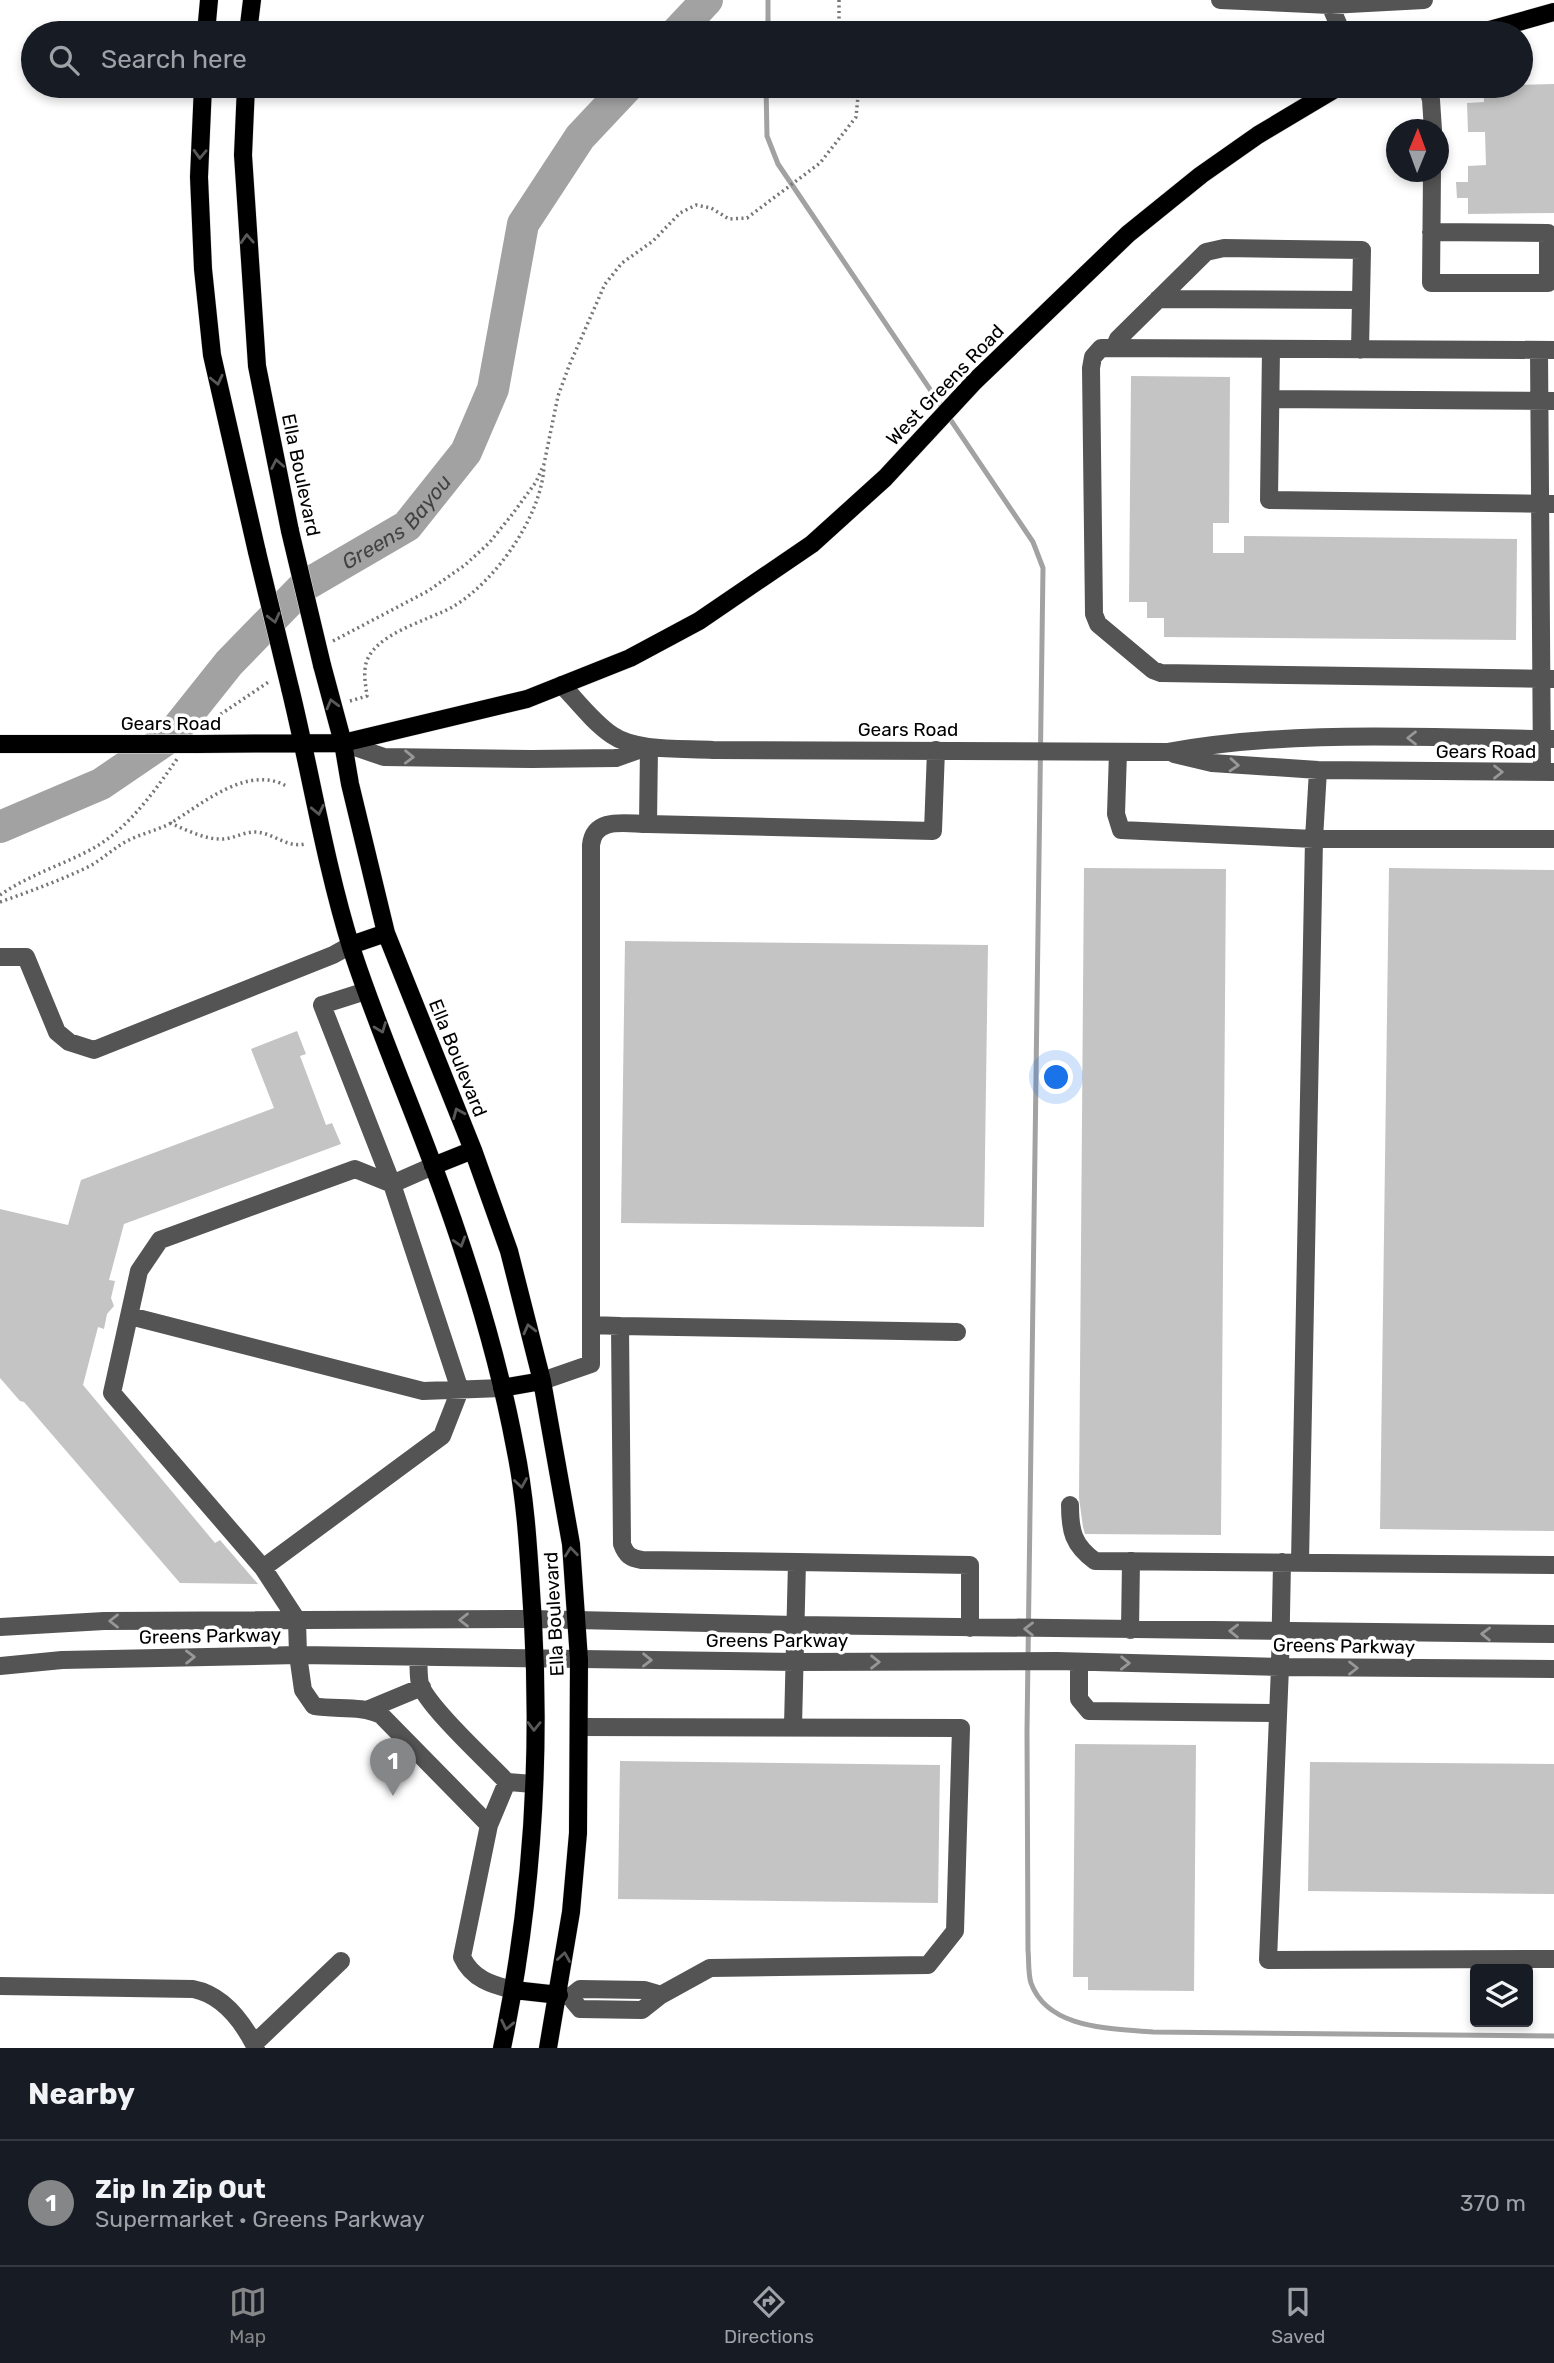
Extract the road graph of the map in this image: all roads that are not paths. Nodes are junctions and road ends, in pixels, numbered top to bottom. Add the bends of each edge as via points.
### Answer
1 (209, 0) edge
2 (252, 0) edge
3 (1220, 0) edge
4 (1424, 0) edge
5 (1330, 5) junction
6 (1554, 12) edge
7 (207, 21) edge
8 (249, 21) edge
9 (1337, 21) edge
10 (1522, 21) edge
11 (202, 98) edge
12 (245, 98) edge
13 (1320, 98) edge
14 (1430, 98) edge
15 (1432, 119) edge
16 (1432, 182) edge
17 (1432, 232) junction
18 (1158, 299) junction
19 (1361, 300) junction
20 (1114, 348) junction
21 (1271, 349) junction
22 (1360, 349) junction
23 (1547, 350) edge
24 (1270, 399) junction
25 (1547, 401) edge
26 (1547, 503) edge
27 (1547, 679) edge
28 (562, 685) junction
29 (1547, 739) edge
30 (343, 743) junction
31 (0, 744) edge
32 (303, 744) junction
33 (649, 747) junction
34 (936, 750) junction
35 (1118, 752) junction
36 (1167, 752) junction
37 (1318, 770) junction
38 (1548, 772) edge
39 (648, 824) junction
40 (1314, 839) junction
41 (1554, 839) edge
42 (386, 933) junction
43 (351, 945) junction
44 (0, 957) edge
45 (366, 991) junction
46 (473, 1150) junction
47 (433, 1166) junction
48 (392, 1184) junction
49 (130, 1316) junction
50 (591, 1325) junction
51 (620, 1326) junction
52 (957, 1332) dead end
53 (542, 1381) junction
54 (502, 1388) junction
55 (460, 1390) junction
56 (1070, 1505) dead end
57 (1131, 1561) junction
58 (797, 1562) junction
59 (1291, 1562) junction
60 (1554, 1565) edge
61 (263, 1568) junction
62 (532, 1619) junction
63 (297, 1620) junction
64 (578, 1620) junction
65 (795, 1625) junction
66 (0, 1627) edge
67 (970, 1628) junction
68 (1130, 1630) junction
69 (1280, 1632) junction
70 (1554, 1634) edge
71 (298, 1655) junction
72 (418, 1657) junction
73 (535, 1658) junction
74 (579, 1660) junction
75 (795, 1662) junction
76 (1079, 1662) junction
77 (0, 1666) edge
78 (1280, 1667) junction
79 (1554, 1669) edge
80 (422, 1687) junction
81 (369, 1709) junction
82 (1279, 1713) junction
83 (793, 1726) junction
84 (579, 1727) junction
85 (507, 1782) junction
86 (533, 1783) junction
87 (489, 1825) junction
88 (1554, 1959) edge
89 (341, 1961) dead end
90 (0, 1986) edge
91 (514, 1990) junction
92 (564, 1996) junction
93 (255, 2046) edge
94 (502, 2048) edge
95 (548, 2048) edge

1 - 7 main road
2 - 8 main road
3 - 5 street
4 - 5 street
5 - 9 street
6 - 10 main road
11 -> 32 main road, Ella Boulevard, bridge via 203,269 212,355 282,683
30 -> 12 main road, Ella Boulevard, bridge via 290,531 257,366 243,155
13 - 28 main road, West Greens Road via 1201,175 1128,233 975,381 885,478 812,544 699,621 630,658
14 - 15 street
16 - 17 street
17 - 17 street via 1431,283 1548,283 1548,233
18 - 19 street
18 - 19 street via 1206,252 1224,248 1362,250
18 - 20 street
19 - 22 street
20 - 21 street
20 - 27 street via 1101,348 1091,368 1094,614 1098,624 1153,670
21 - 22 street
21 - 24 street
22 - 23 street
23 - 25 street
24 - 25 street
24 - 26 street via 1269,500
25 - 26 street
26 - 27 street
27 - 29 street
28 - 30 main road, Gears Road via 527,699
28 - 33 street, Gears Road via 613,736
29 -> 36 street, Gears Road via 1281,739
29 - 38 street
30 - 32 main road, Gears Road
30 -> 33 street, Gears Road via 384,757 533,760 616,758
30 - 42 main road, Ella Boulevard
31 - 32 main road, Gears Road, bridge
32 -> 43 main road, Ella Boulevard
33 - 34 street, Gears Road
33 - 39 street
34 - 35 street, Gears Road
34 - 39 street via 933,831
35 - 36 street, Gears Road
35 - 40 street via 1116,814 1121,830
36 -> 37 street, Gears Road via 1212,763
37 -> 38 street, Gears Road
37 - 40 street
39 - 50 street via 607,824 592,835
40 - 41 street
40 - 59 street
42 - 43 main road
46 -> 42 main road, Ella Boulevard
43 - 44 street via 94,1050 69,1042 57,1031 26,957
43 - 45 main road, Ella Boulevard
45 -> 47 main road, Ella Boulevard
45 - 48 street via 322,1005
46 - 47 main road
53 -> 46 main road, Ella Boulevard via 509,1251
47 - 48 street
47 -> 54 main road, Ella Boulevard
48 - 49 street via 355,1169 160,1240 139,1271
48 - 55 street
49 - 55 street via 424,1391
49 - 61 street via 112,1392
50 - 51 street
50 - 53 street via 591,1364
51 - 52 street
51 - 58 street via 625,1553 642,1560
53 - 54 main road
64 -> 53 main road, Ella Boulevard via 571,1544
54 - 55 street
54 -> 62 main road, Ella Boulevard via 526,1517
55 - 61 street via 442,1436
56 - 57 street via 1070,1525 1081,1550 1095,1561
57 - 59 street
57 - 68 street
58 - 65 street
58 - 67 street via 970,1565
59 - 60 street
59 - 69 street
61 - 63 street
62 -> 63 street, Greens Parkway
62 - 64 street, Greens Parkway
62 - 73 main road, Ella Boulevard
63 -> 66 street, Greens Parkway via 104,1621
63 - 71 street
64 - 65 street, Greens Parkway
64 - 74 main road, Ella Boulevard
65 - 67 street, Greens Parkway
65 - 75 street
68 -> 67 street, Greens Parkway
69 -> 68 street, Greens Parkway
70 -> 69 street, Greens Parkway
69 - 78 street
71 - 72 street, Greens Parkway
77 -> 71 street, Greens Parkway via 62,1660
71 - 81 street via 303,1690 314,1706
72 - 73 street, Greens Parkway
72 - 80 street
73 - 74 street, Greens Parkway
73 -> 86 main road, Ella Boulevard
74 -> 75 street, Greens Parkway
74 - 84 main road, Ella Boulevard
75 -> 76 street, Greens Parkway
75 - 83 street
76 -> 78 street, Greens Parkway
76 - 82 street via 1079,1699 1088,1712
78 -> 79 street, Greens Parkway
78 - 82 street
80 - 81 street
80 - 85 street
81 - 87 street via 381,1715
82 - 88 street via 1268,1960
83 - 84 street
83 - 92 street via 961,1728 955,1931 928,1965 710,1968 642,2010 580,2008
92 -> 84 main road, Ella Boulevard via 578,1833
85 - 86 street
85 - 87 street
86 - 91 main road, Ella Boulevard via 527,1899
87 - 91 street via 462,1957 478,1978
89 - 93 street
90 - 93 street via 208,1992 243,2023
91 - 92 main road
91 -> 94 main road, Ella Boulevard
92 - 95 main road, Ella Boulevard

